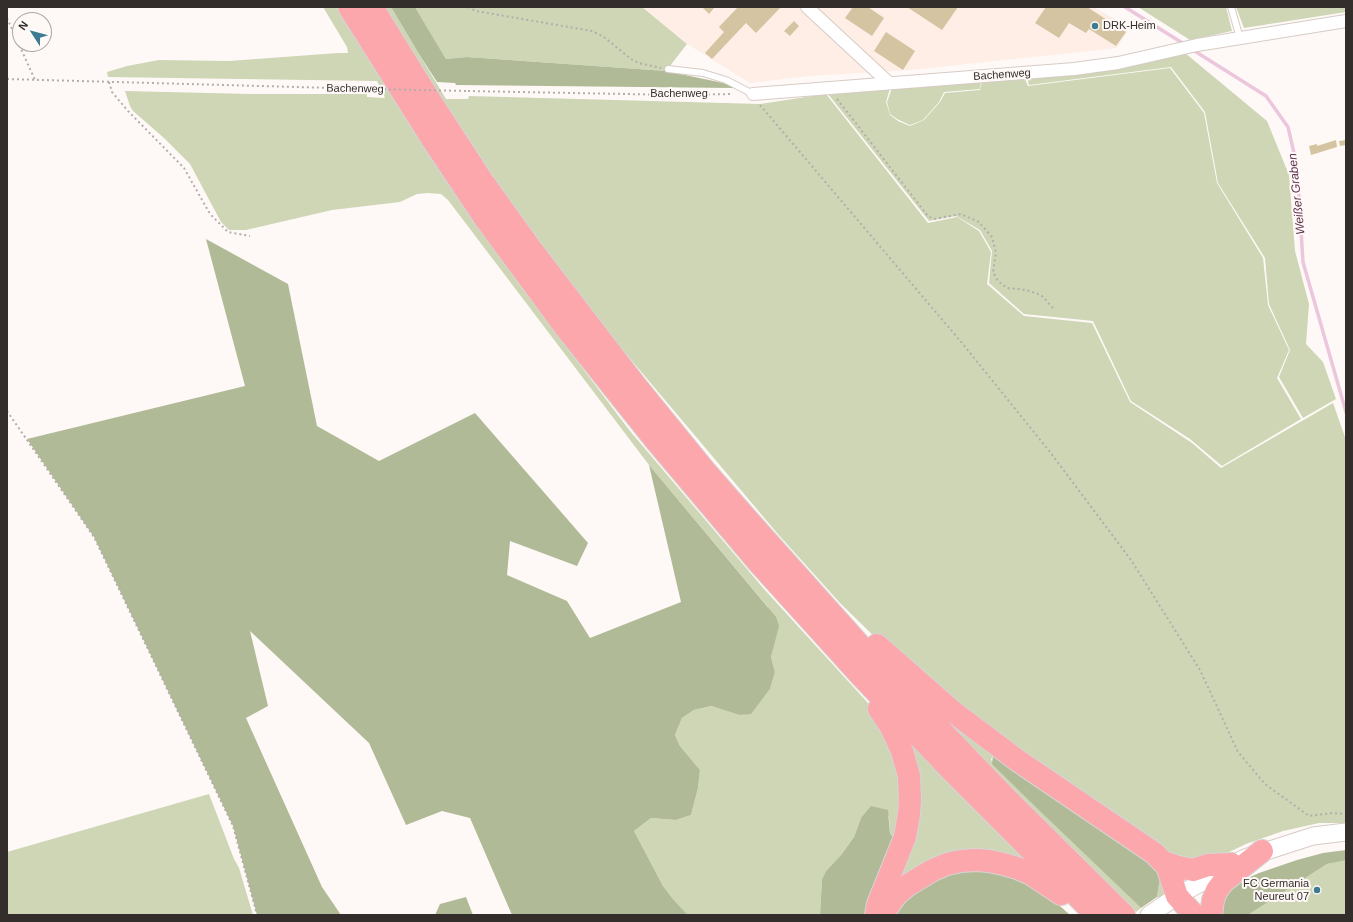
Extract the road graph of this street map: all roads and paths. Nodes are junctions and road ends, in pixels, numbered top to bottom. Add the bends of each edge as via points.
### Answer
1 (349, 7) edge
2 (372, 7) edge
3 (468, 7) edge
4 (808, 7) edge
5 (1231, 7) edge
6 (7, 18) edge
7 (1346, 21) edge
8 (1240, 38) junction
9 (668, 69) joint
10 (7, 79) edge
11 (35, 80) junction
12 (109, 82) junction
13 (889, 83) junction
14 (830, 88) junction
15 (753, 94) junction
16 (250, 236) dead end
17 (1054, 309) dead end
18 (7, 411) edge
19 (820, 602) junction
20 (863, 678) junction
21 (1346, 814) edge
22 (1346, 832) edge
23 (1262, 851) junction
24 (1164, 862) junction
25 (1232, 864) junction
26 (1162, 906) edge
27 (257, 915) edge
28 (876, 915) edge
29 (882, 915) edge
30 (1096, 915) edge
31 (1124, 915) edge
32 (1194, 915) edge
33 (1211, 915) edge

1 - 20 highway via 458,178 565,326 702,497
2 - 19 highway via 483,182 550,274 666,423
3 - 9 path via 476,11 592,31 604,37 631,59
4 - 13 street
5 - 8 lane
6 - 11 path
7 - 8 street, Bachenweg
8 - 13 street, Bachenweg via 1074,69
9 - 15 lane via 703,73 726,80
10 - 11 path, Bachenweg
11 - 12 path, Bachenweg
12 - 15 path, Bachenweg, bridge via 677,95
12 - 16 path via 112,92 128,111 184,168 210,214 228,232
13 - 14 street, Bachenweg
14 - 15 street, Bachenweg
14 - 17 path via 928,216 934,219 961,214 979,222 992,237 996,253 993,272 998,282 1007,288 1041,295
15 - 21 path via 962,343 1050,452 1126,554 1200,670 1238,752 1265,784 1309,816
18 - 27 path via 94,537 233,826
19 - 24 highway via 860,628 895,662 952,710 1011,755
19 - 31 highway via 945,736
20 - 28 highway via 891,727 902,751 909,776 910,799 905,837
20 - 30 highway
22 - 23 main road via 1313,836
23 - 25 main road
23 - 33 highway via 1223,882 1213,900
24 - 25 highway via 1178,868 1193,870 1208,865
24 - 26 highway via 1167,866
25 - 26 main road
26 - 32 highway
29 - 30 highway via 896,895 921,876 947,864 976,860 1004,864 1024,871 1056,890 1074,906

